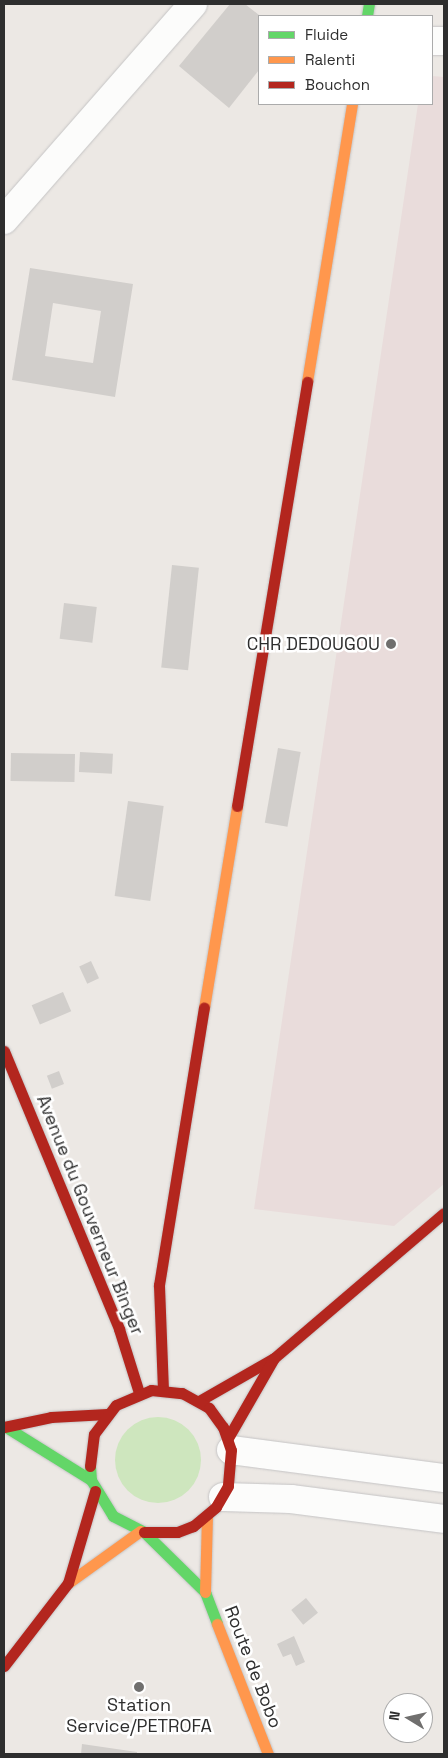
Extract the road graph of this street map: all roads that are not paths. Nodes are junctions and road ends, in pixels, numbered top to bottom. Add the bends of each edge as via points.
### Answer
1 (193, 4) edge
2 (352, 105) edge
3 (4, 220) edge
4 (4, 1051) edge
5 (444, 1213) edge
6 (274, 1358) junction
7 (163, 1390) junction
8 (139, 1393) junction
9 (199, 1401) junction
10 (107, 1414) junction
11 (5, 1427) edge
12 (230, 1444) junction
13 (356, 1465) junction
14 (444, 1478) edge
15 (93, 1486) junction
16 (350, 1505) junction
17 (215, 1507) junction
18 (444, 1519) edge
19 (142, 1531) junction
20 (68, 1583) junction
21 (205, 1592) junction
22 (4, 1666) edge
23 (268, 1754) edge

1 - 3 street
2 - 7 main road via 161,1276 157,1319
4 - 8 main road, Avenue du Gouverneur Binger via 119,1329
5 - 6 main road
6 - 9 main road
6 - 12 main road
7 - 8 main road
7 - 9 main road
8 - 10 main road
9 - 12 main road via 216,1417
10 - 11 main road via 51,1417
10 - 15 main road via 94,1434 89,1457
11 - 15 main road
12 - 13 street
12 - 17 main road via 231,1474
13 - 14 street
13 - 16 street
15 - 19 main road via 113,1516
15 - 20 main road
16 - 17 street
16 - 18 street
17 - 19 main road via 177,1532
17 - 21 main road
19 - 20 main road
19 - 21 main road
20 - 22 main road
21 - 23 main road, Route de Bobo

